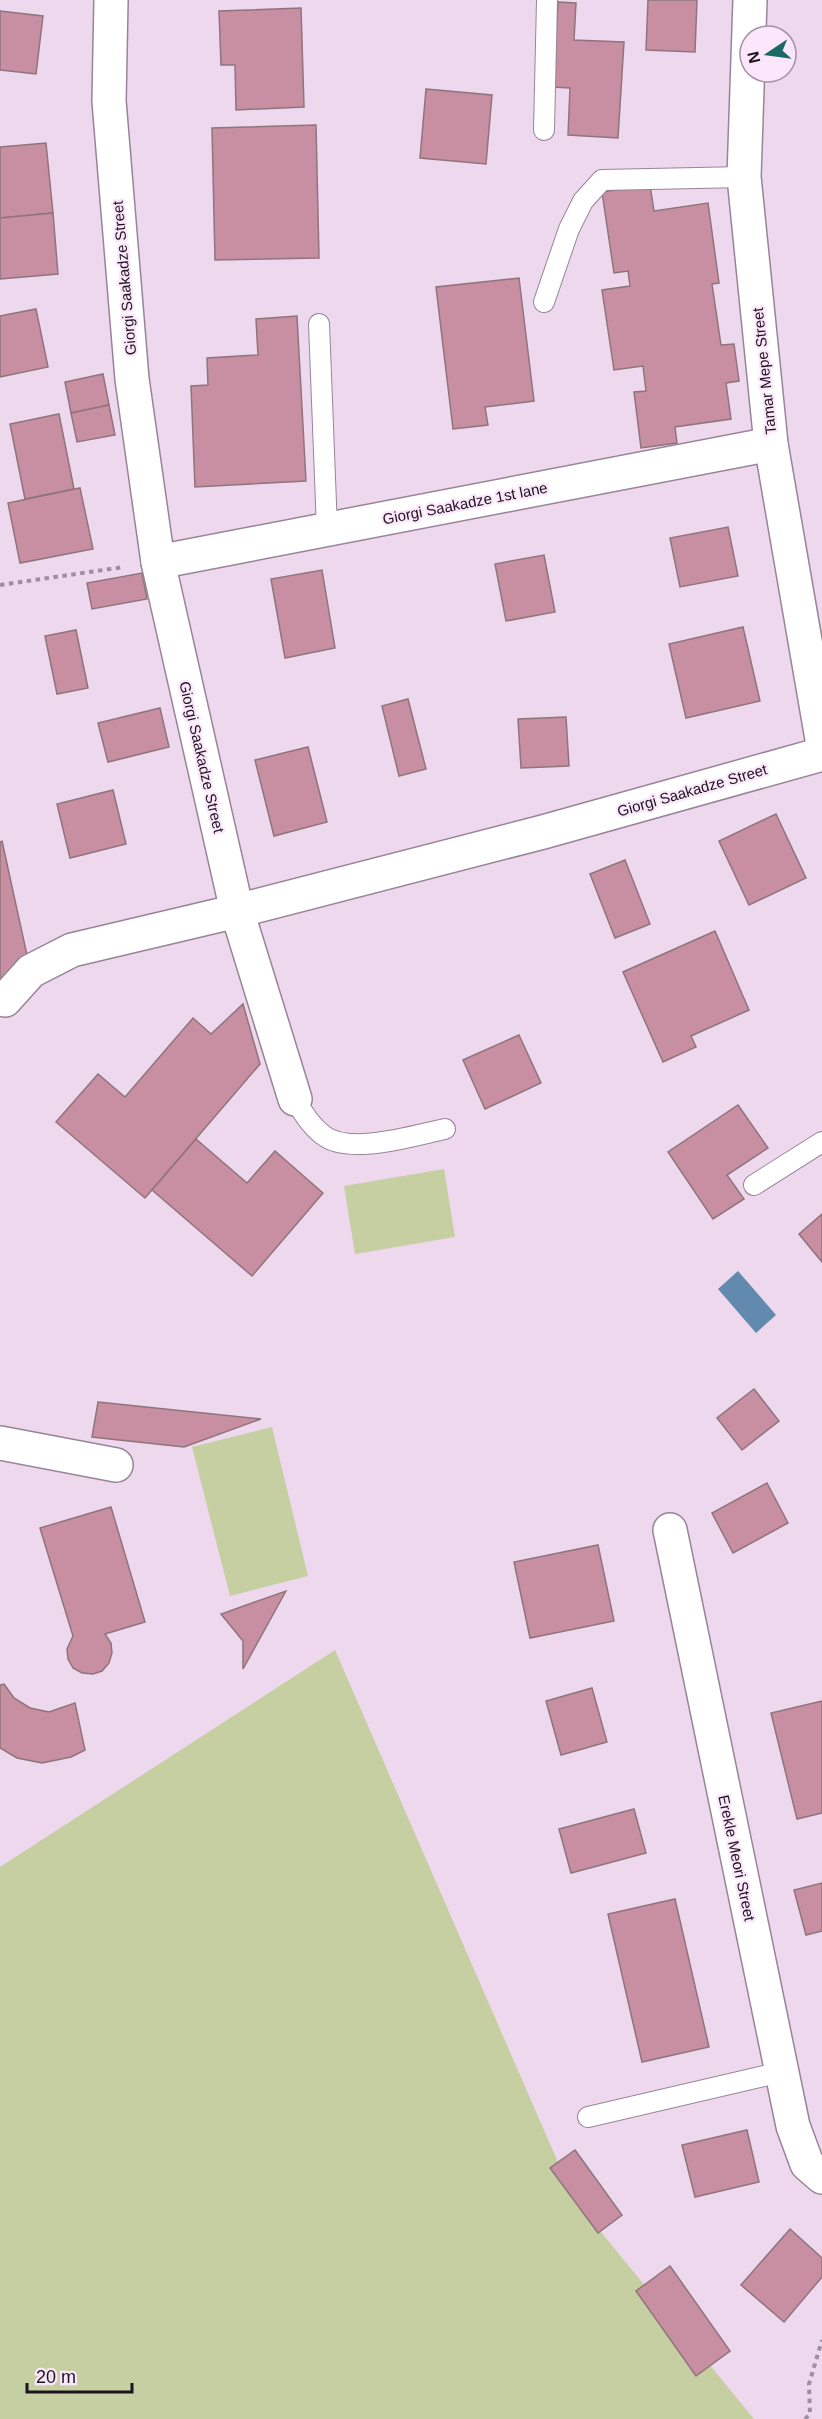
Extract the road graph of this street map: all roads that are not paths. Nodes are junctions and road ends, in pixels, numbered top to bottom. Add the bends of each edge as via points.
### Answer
1 (111, 0) edge
2 (547, 0) edge
3 (750, 0) edge
4 (544, 130) dead end
5 (744, 177) junction
6 (544, 302) dead end
7 (319, 324) dead end
8 (771, 444) junction
9 (327, 530) junction
10 (158, 562) junction
11 (810, 599) edge
12 (822, 739) edge
13 (822, 754) edge
14 (237, 912) junction
15 (5, 1000) dead end
16 (295, 1099) joint
17 (445, 1130) dead end
18 (822, 1142) edge
19 (754, 1185) dead end
20 (0, 1443) edge
21 (116, 1465) dead end
22 (670, 1530) dead end
23 (781, 2072) junction
24 (588, 2117) dead end
25 (822, 2177) edge

1 - 10 street, Giorgi Saakadze Street via 109,101 131,367
2 - 4 lane
3 - 5 street, Tamar Mepe Street
5 - 6 lane via 602,180 583,201 569,229
5 - 8 street, Tamar Mepe Street
7 - 9 lane
8 - 9 street, Giorgi Saakadze 1st lane
8 - 11 street, Tamar Mepe Street
9 - 10 street, Giorgi Saakadze 1st lane
10 - 14 street, Giorgi Saakadze Street
11 - 12 street, Tamar Mepe Street
13 - 14 street, Giorgi Saakadze Street
14 - 15 street via 72,950 31,971
14 - 16 street
16 - 17 lane via 324,1136 346,1144
18 - 19 lane
20 - 21 street
22 - 23 street, Erekle Meori Street
23 - 24 lane
23 - 25 street, Erekle Meori Street via 792,2126 807,2164

